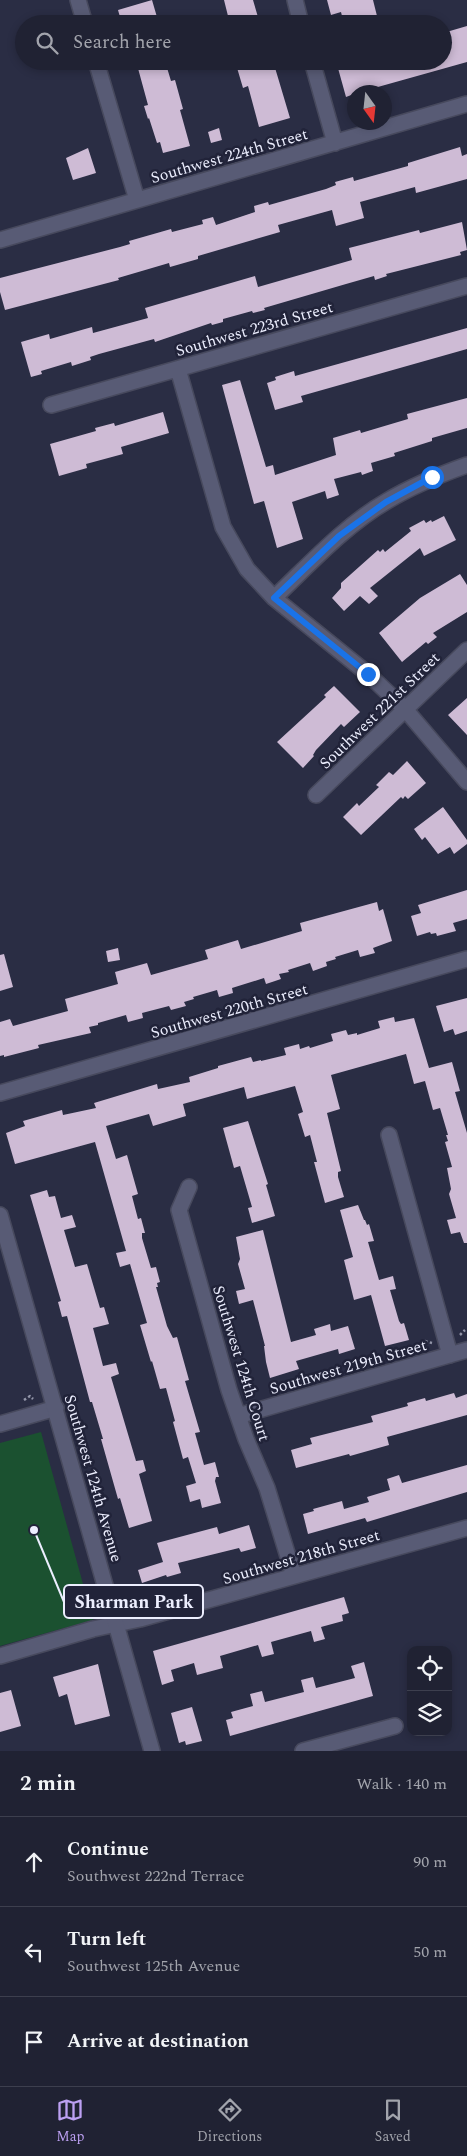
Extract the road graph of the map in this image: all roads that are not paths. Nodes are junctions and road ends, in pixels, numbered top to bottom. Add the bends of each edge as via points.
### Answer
1 (78, 0) edge
2 (295, 0) edge
3 (82, 15) edge
4 (299, 15) edge
5 (99, 70) edge
6 (315, 70) edge
7 (467, 104) edge
8 (335, 142) junction
9 (137, 200) junction
10 (0, 240) edge
11 (467, 286) edge
12 (178, 368) junction
13 (51, 405) dead end
14 (467, 465) edge
15 (274, 598) junction
16 (467, 650) edge
17 (405, 709) junction
18 (467, 782) edge
19 (316, 795) dead end
20 (467, 959) edge
21 (0, 1093) edge
22 (389, 1135) dead end
23 (189, 1187) dead end
24 (0, 1215) edge
25 (467, 1350) edge
26 (450, 1355) junction
27 (56, 1408) junction
28 (238, 1416) junction
29 (0, 1424) edge
30 (467, 1528) edge
31 (294, 1576) junction
32 (117, 1624) junction
33 (0, 1656) edge
34 (395, 1726) dead end
35 (152, 1751) edge
36 (303, 1751) edge

1 - 3 street
2 - 4 street
5 - 9 street
6 - 8 street
7 - 8 street, Southwest 224th Street
8 - 9 street, Southwest 224th Street
9 - 10 street, Southwest 224th Street
11 - 12 street, Southwest 223rd Street
12 - 13 street, Southwest 223rd Street
12 - 15 street via 223,527 247,569
14 - 15 street via 432,477 386,502 339,536
15 - 17 street via 368,674
16 - 17 street, Southwest 221st Street
17 - 18 street
17 - 19 street, Southwest 221st Street
20 - 21 street, Southwest 220th Street
22 - 26 street
23 - 28 street, Southwest 124th Court via 179,1210
24 - 27 street, Southwest 124th Avenue
25 - 26 street, Southwest 219th Street
26 - 28 street, Southwest 219th Street
27 - 29 street
27 - 32 street, Southwest 124th Avenue
28 - 31 street, Southwest 124th Court via 270,1497
30 - 31 street, Southwest 218th Street
31 - 32 street, Southwest 218th Street
32 - 33 street, Southwest 218th Street
32 - 35 street, Southwest 124th Avenue
34 - 36 street

